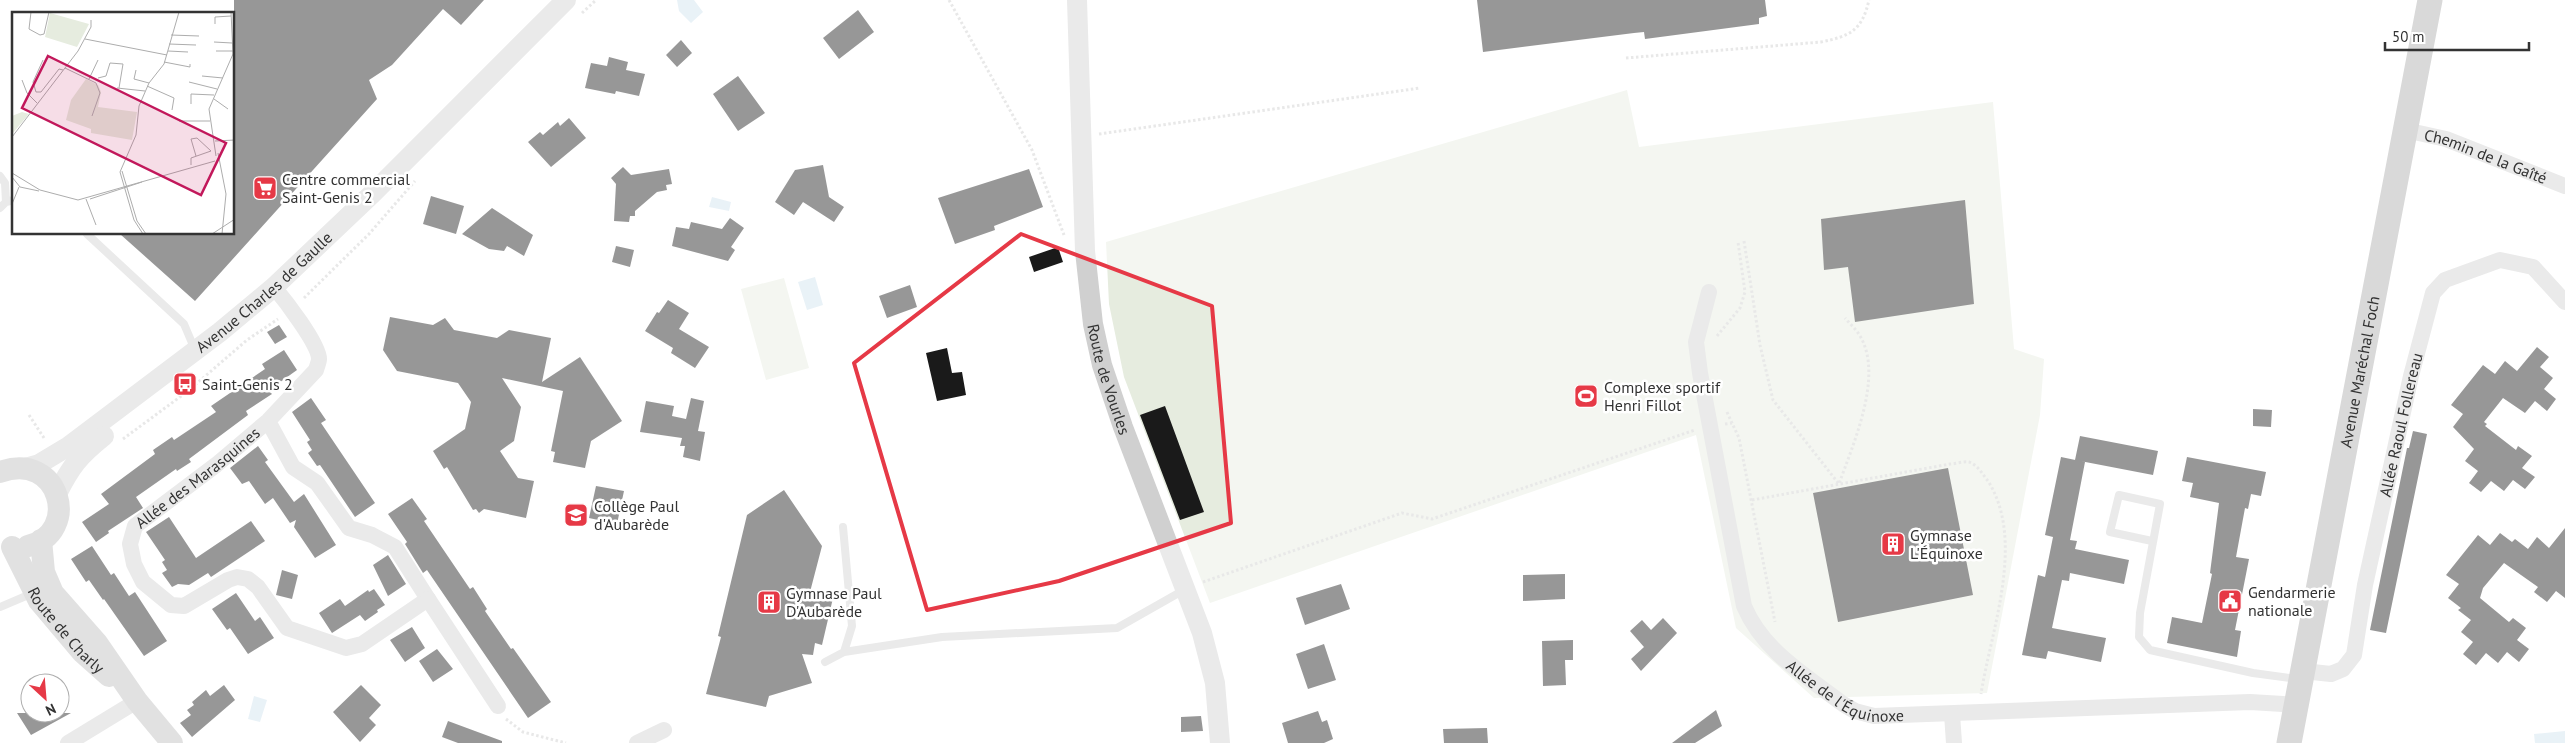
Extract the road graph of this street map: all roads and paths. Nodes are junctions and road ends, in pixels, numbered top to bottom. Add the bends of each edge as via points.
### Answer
1 (566, 0) edge
2 (949, 0) edge
3 (1077, 0) edge
4 (1869, 0) edge
5 (2430, 0) edge
6 (1626, 58) dead end
7 (1420, 88) dead end
8 (2405, 130) junction
9 (1083, 136) junction
10 (0, 176) edge
11 (2565, 186) edge
12 (10, 201) edge
13 (0, 208) edge
14 (88, 235) edge
15 (1738, 242) dead end
16 (1744, 242) dead end
17 (1086, 251) junction
18 (1709, 292) dead end
19 (283, 298) junction
20 (2565, 302) edge
21 (1845, 318) dead end
22 (1712, 342) dead end
23 (195, 351) junction
24 (1724, 407) dead end
25 (29, 415) dead end
26 (268, 421) junction
27 (1732, 422) junction
28 (1709, 428) junction
29 (44, 438) dead end
30 (118, 443) dead end
31 (25, 468) junction
32 (0, 472) edge
33 (1839, 484) junction
34 (57, 494) junction
35 (1752, 500) junction
36 (843, 527) dead end
37 (41, 540) junction
38 (2152, 541) junction
39 (6, 544) edge
40 (1186, 589) junction
41 (35, 592) junction
42 (428, 599) junction
43 (0, 607) edge
44 (1777, 625) dead end
45 (844, 652) junction
46 (825, 662) dead end
47 (2302, 675) junction
48 (137, 701) junction
49 (498, 706) joint
50 (2296, 708) junction
51 (1980, 712) junction
52 (1952, 714) junction
53 (664, 730) dead end
54 (68, 743) edge
55 (172, 743) edge
56 (566, 743) edge
57 (637, 743) edge
58 (1220, 743) edge
59 (1954, 743) edge
60 (2289, 743) edge

1 - 19 street, Avenue Charles de Gaulle via 415,151
2 - 17 path via 1032,150 1071,250
3 - 9 street, Route de Vourles
4 - 6 path via 1865,18 1848,36 1821,42
5 - 8 main road, Avenue Maréchal Foch
7 - 9 path
8 - 11 street, Chemin de la Gaîté via 2446,139
8 - 47 main road, Avenue Maréchal Foch
9 - 17 street, Route de Vourles
10 - 12 lane
12 - 13 lane
14 - 23 lane via 184,324
15 - 22 path via 1745,292 1740,308
16 - 33 path via 1760,345 1773,400
17 - 40 street, Route de Vourles via 1093,324 1102,365 1148,495
18 - 28 street, Allée de l'Équinoxe via 1696,342
19 - 23 street, Avenue Charles de Gaulle
19 - 26 street, Allée des Marasquines via 318,351 320,360 316,370
19 - 30 path via 247,340 188,391
19 - 34 street, Avenue Charles de Gaulle via 84,452 70,468
20 - 47 street, Allée Raoul Follereau via 2533,267 2500,260 2445,280 2434,292 2411,376 2365,585 2354,655 2343,669 2331,674
21 - 33 path via 1864,344 1869,374 1866,395
23 - 31 street, Avenue Charles de Gaulle via 70,446 39,464
24 - 27 path
25 - 29 path
26 - 42 street, Allée des Marasquines via 294,467 317,484 350,528 395,547
26 - 42 street, Allée des Marasquines via 135,526 130,544 134,564 143,582 170,605 184,606 228,580 237,577 248,579 258,586 287,628 346,648 362,644
27 - 28 path
27 - 35 path via 1740,438
28 - 40 path via 1694,430 1432,519 1402,513 1255,566 1226,572
28 - 52 street, Allée de l'Équinoxe via 1742,598 1752,623 1766,643 1854,711 1874,716
31 - 32 main road
31 - 34 main road via 45,476
33 - 35 path
33 - 51 path via 1969,462 1980,470 1990,485 2004,526 2005,553
34 - 37 main road via 57,520
35 - 44 path
36 - 45 lane via 852,626
37 - 39 main road via 22,547
37 - 48 main road, Route de Charly via 44,572 53,593 97,643
38 - 38 lane via 2160,504 2119,495 2110,532
38 - 47 lane via 2139,637 2150,650 2253,673
39 - 41 main road, Route de Charly
40 - 45 lane via 1117,628 942,637
40 - 58 street, Route de Vourles via 1215,683
41 - 43 lane
41 - 48 main road, Route de Charly via 82,652
42 - 49 street, Allée des Marasquines
45 - 46 lane
47 - 50 main road, Avenue Maréchal Foch
48 - 54 street
48 - 55 main road, Route de Charly
49 - 56 path via 508,721 523,732
50 - 51 street, Allée de l'Équinoxe via 2250,702
50 - 60 main road, Avenue Maréchal Foch
51 - 52 street, Allée de l'Équinoxe
52 - 59 street
53 - 57 street

